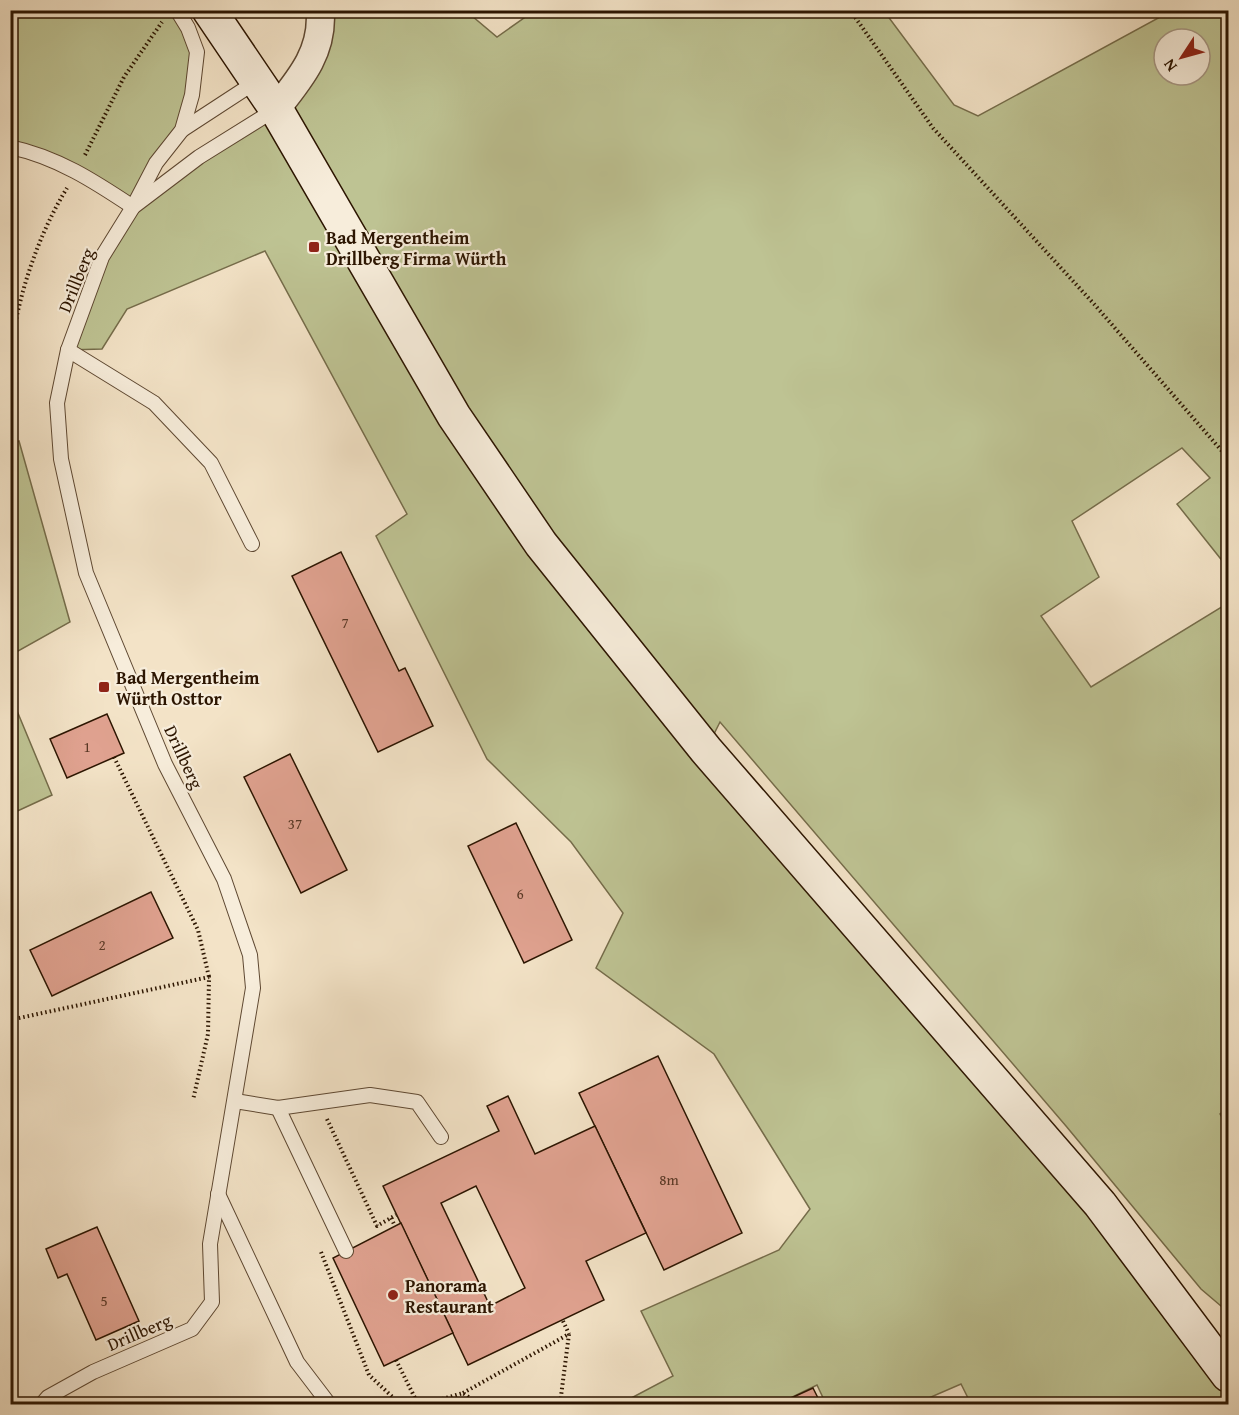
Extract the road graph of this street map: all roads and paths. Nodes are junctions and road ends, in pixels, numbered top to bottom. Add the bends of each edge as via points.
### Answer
1 (177, 10) edge
2 (209, 10) edge
3 (320, 10) edge
4 (850, 10) edge
5 (257, 81) junction
6 (276, 109) junction
7 (182, 129) junction
8 (10, 147) edge
9 (133, 207) junction
10 (68, 350) junction
11 (1228, 458) edge
12 (252, 544) dead end
13 (114, 757) dead end
14 (208, 977) junction
15 (10, 1020) edge
16 (193, 1100) dead end
17 (235, 1101) junction
18 (303, 1106) junction
19 (278, 1108) junction
20 (441, 1137) dead end
21 (218, 1194) junction
22 (396, 1215) dead end
23 (391, 1218) junction
24 (395, 1226) dead end
25 (318, 1244) dead end
26 (346, 1251) dead end
27 (563, 1321) dead end
28 (569, 1334) junction
29 (396, 1360) dead end
30 (1228, 1375) edge
31 (463, 1393) junction
32 (42, 1404) edge
33 (329, 1404) edge
34 (399, 1404) edge
35 (418, 1404) edge
36 (425, 1404) edge
37 (478, 1404) edge
38 (560, 1404) edge

1 - 7 lane via 196,52 196,72
2 - 5 main road
3 - 6 street via 322,27 309,68
4 - 11 path via 933,128
5 - 6 main road
5 - 7 lane
6 - 9 lane, Drillberg via 199,157
6 - 30 main road via 454,416 541,544 706,750 1100,1204
7 - 9 lane via 156,163
8 - 9 lane via 78,171
9 - 10 lane, Drillberg via 102,257
10 - 12 lane via 154,403 211,463
10 - 17 lane, Drillberg via 57,403 61,459 86,573 165,764 224,879 250,955 253,988
13 - 14 path via 198,930
14 - 15 path
14 - 16 path via 208,1034
17 - 19 lane
17 - 21 lane, Drillberg
18 - 19 lane
18 - 20 lane via 370,1095 417,1102
18 - 23 path via 327,1117 377,1226
19 - 26 lane
21 - 32 lane, Drillberg via 210,1244 212,1302 192,1329 93,1372
21 - 33 lane via 297,1362
22 - 23 path
23 - 24 path
25 - 34 path via 369,1375
27 - 28 path
28 - 31 path
28 - 38 path
29 - 35 path
31 - 36 path
31 - 37 path

